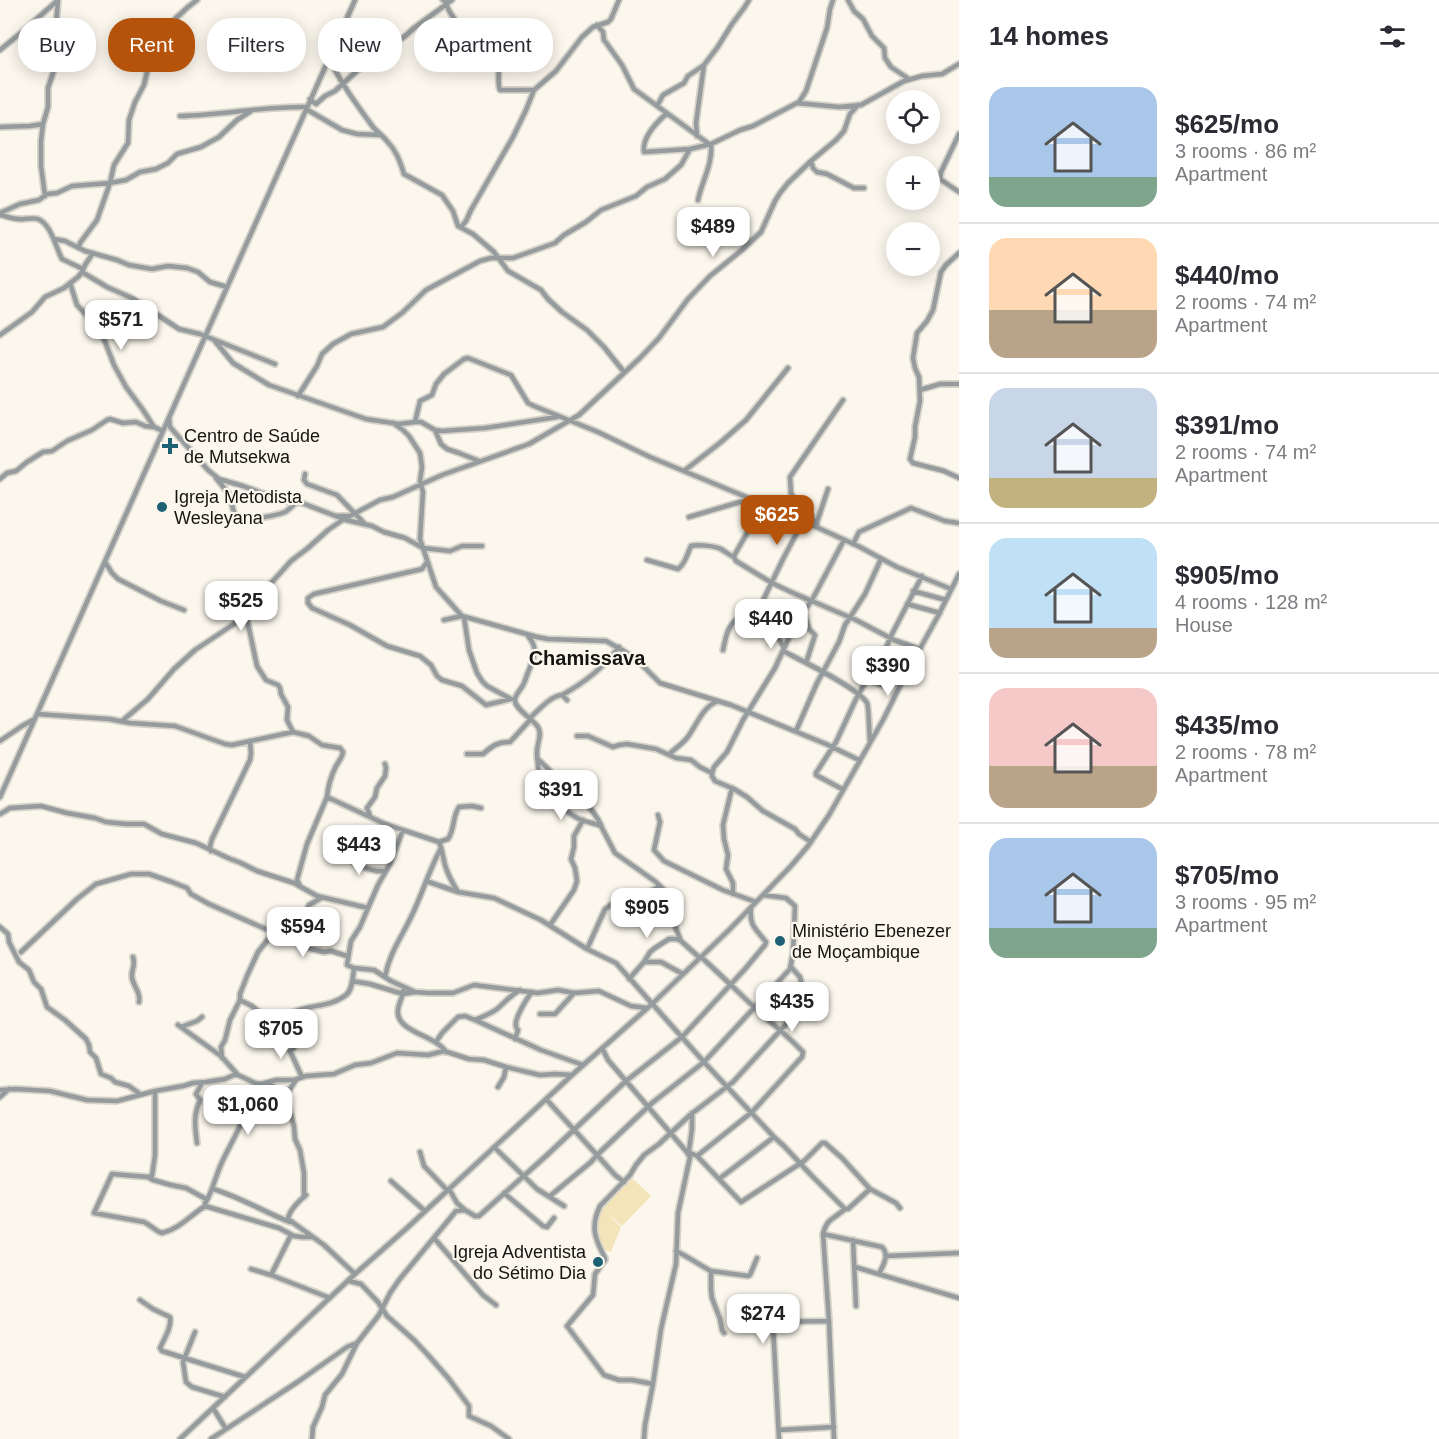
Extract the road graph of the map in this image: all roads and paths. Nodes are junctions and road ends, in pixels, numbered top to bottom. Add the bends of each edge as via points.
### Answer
1 (58, 0) edge
2 (197, 0) edge
3 (355, 0) edge
4 (452, 0) edge
5 (619, 0) edge
6 (749, 0) edge
7 (834, 0) edge
8 (848, 0) edge
9 (445, 2) edge
10 (347, 18) edge
11 (597, 25) junction
12 (0, 50) edge
13 (959, 64) edge
14 (704, 66) junction
15 (323, 72) edge
16 (337, 72) edge
17 (909, 79) junction
18 (344, 84) junction
19 (534, 90) junction
20 (310, 99) junction
21 (800, 102) junction
22 (858, 105) junction
23 (657, 106) junction
24 (307, 108) junction
25 (251, 111) junction
26 (666, 114) junction
27 (180, 116) dead end
28 (43, 124) junction
29 (0, 127) edge
30 (959, 134) edge
31 (381, 135) junction
32 (697, 136) junction
33 (710, 144) junction
34 (690, 149) junction
35 (811, 161) junction
36 (110, 183) junction
37 (864, 188) dead end
38 (959, 192) edge
39 (45, 196) junction
40 (698, 200) dead end
41 (0, 214) edge
42 (461, 227) junction
43 (54, 239) junction
44 (79, 248) junction
45 (93, 253) junction
46 (959, 253) edge
47 (498, 258) junction
48 (83, 270) junction
49 (69, 283) junction
50 (227, 287) junction
51 (0, 335) edge
52 (203, 335) junction
53 (214, 340) junction
54 (275, 364) dead end
55 (788, 368) dead end
56 (624, 372) junction
57 (959, 384) edge
58 (920, 390) junction
59 (298, 396) junction
60 (843, 400) dead end
61 (169, 417) junction
62 (560, 417) junction
63 (570, 421) junction
64 (415, 422) junction
65 (393, 423) junction
66 (154, 427) junction
67 (170, 427) junction
68 (163, 429) junction
69 (435, 430) junction
70 (480, 462) junction
71 (684, 471) junction
72 (304, 474) dead end
73 (216, 477) junction
74 (959, 478) edge
75 (0, 479) edge
76 (421, 484) junction
77 (828, 489) dead end
78 (750, 499) junction
79 (297, 502) junction
80 (761, 503) junction
81 (354, 514) junction
82 (336, 516) junction
83 (689, 517) dead end
84 (344, 519) junction
85 (803, 521) junction
86 (959, 523) edge
87 (367, 525) junction
88 (817, 527) junction
89 (844, 540) junction
90 (854, 544) junction
91 (482, 546) dead end
92 (423, 548) junction
93 (734, 557) junction
94 (881, 559) junction
95 (647, 560) dead end
96 (105, 562) junction
97 (427, 562) junction
98 (959, 574) edge
99 (922, 576) junction
100 (772, 583) junction
101 (951, 589) junction
102 (914, 591) junction
103 (812, 600) junction
104 (946, 600) junction
105 (907, 604) junction
106 (184, 610) dead end
107 (244, 612) junction
108 (804, 612) junction
109 (940, 613) junction
110 (463, 617) junction
111 (850, 618) junction
112 (444, 620) dead end
113 (756, 621) junction
114 (526, 634) junction
115 (890, 638) junction
116 (619, 647) junction
117 (920, 649) junction
118 (723, 650) dead end
119 (783, 650) junction
120 (806, 663) junction
121 (823, 672) junction
122 (906, 674) junction
123 (867, 679) junction
124 (859, 694) junction
125 (562, 695) junction
126 (567, 700) dead end
127 (513, 701) junction
128 (718, 701) junction
129 (749, 712) junction
130 (37, 714) junction
131 (530, 719) junction
132 (34, 720) junction
133 (122, 721) junction
134 (796, 731) junction
135 (293, 732) junction
136 (577, 736) dead end
137 (0, 741) edge
138 (250, 741) junction
139 (870, 741) junction
140 (833, 747) junction
141 (467, 754) dead end
142 (669, 754) junction
143 (537, 758) junction
144 (859, 760) junction
145 (385, 764) dead end
146 (712, 773) junction
147 (732, 788) junction
148 (842, 789) junction
149 (0, 797) edge
150 (327, 797) junction
151 (481, 808) dead end
152 (0, 813) edge
153 (658, 815) dead end
154 (370, 816) junction
155 (583, 820) junction
156 (601, 826) junction
157 (403, 830) junction
158 (439, 842) junction
159 (811, 842) junction
160 (441, 847) junction
161 (211, 851) junction
162 (340, 853) dead end
163 (385, 872) junction
164 (426, 881) junction
165 (300, 886) junction
166 (660, 886) junction
167 (458, 892) junction
168 (734, 894) junction
169 (763, 895) junction
170 (322, 897) junction
171 (756, 902) junction
172 (368, 908) junction
173 (751, 908) junction
174 (550, 926) junction
175 (0, 927) edge
176 (272, 931) junction
177 (681, 940) junction
178 (292, 942) junction
179 (587, 949) junction
180 (21, 952) dead end
181 (347, 956) junction
182 (133, 957) dead end
183 (700, 958) junction
184 (644, 962) junction
185 (791, 967) junction
186 (354, 968) junction
187 (683, 974) junction
188 (385, 977) junction
189 (629, 979) junction
190 (352, 981) junction
191 (732, 984) junction
192 (404, 987) junction
193 (520, 990) junction
194 (415, 992) junction
195 (532, 992) junction
196 (574, 993) junction
197 (402, 994) junction
198 (240, 1000) junction
199 (139, 1002) dead end
200 (650, 1006) junction
201 (755, 1008) junction
202 (540, 1014) dead end
203 (202, 1017) dead end
204 (475, 1020) junction
205 (780, 1030) junction
206 (682, 1037) junction
207 (515, 1039) junction
208 (436, 1042) junction
209 (294, 1048) dead end
210 (602, 1048) junction
211 (446, 1052) junction
212 (222, 1058) junction
213 (704, 1062) junction
214 (584, 1065) junction
215 (506, 1067) junction
216 (238, 1075) junction
217 (572, 1075) junction
218 (300, 1078) junction
219 (626, 1081) junction
220 (202, 1083) junction
221 (261, 1084) junction
222 (498, 1087) dead end
223 (727, 1087) junction
224 (156, 1091) junction
225 (141, 1094) junction
226 (0, 1095) edge
227 (285, 1097) junction
228 (546, 1100) junction
229 (648, 1106) junction
230 (752, 1112) junction
231 (692, 1113) junction
232 (573, 1130) junction
233 (670, 1133) junction
234 (774, 1137) junction
235 (196, 1143) dead end
236 (494, 1147) junction
237 (688, 1151) junction
238 (420, 1152) dead end
239 (597, 1155) junction
240 (697, 1156) junction
241 (800, 1164) junction
242 (524, 1176) junction
243 (148, 1178) junction
244 (719, 1179) junction
245 (391, 1181) dead end
246 (624, 1182) junction
247 (213, 1189) junction
248 (870, 1189) junction
249 (448, 1190) junction
250 (504, 1193) junction
251 (550, 1196) junction
252 (457, 1203) junction
253 (205, 1204) junction
254 (564, 1206) dead end
255 (900, 1208) dead end
256 (465, 1209) junction
257 (845, 1209) junction
258 (424, 1211) junction
259 (456, 1211) junction
260 (554, 1218) dead end
261 (290, 1222) junction
262 (823, 1234) junction
263 (291, 1235) junction
264 (313, 1237) junction
265 (434, 1238) junction
266 (854, 1240) junction
267 (676, 1251) junction
268 (959, 1253) edge
269 (886, 1256) junction
270 (757, 1258) dead end
271 (855, 1267) junction
272 (252, 1269) dead end
273 (362, 1269) junction
274 (711, 1271) junction
275 (355, 1274) junction
276 (879, 1274) junction
277 (271, 1275) junction
278 (349, 1281) junction
279 (362, 1284) junction
280 (330, 1298) junction
281 (959, 1298) edge
282 (140, 1299) dead end
283 (496, 1305) dead end
284 (856, 1306) dead end
285 (382, 1309) junction
286 (829, 1321) junction
287 (195, 1332) dead end
288 (724, 1333) dead end
289 (357, 1343) junction
290 (184, 1359) junction
291 (245, 1377) junction
292 (653, 1384) junction
293 (225, 1396) junction
294 (213, 1408) junction
295 (834, 1427) junction
296 (226, 1429) junction
297 (779, 1430) junction
298 (180, 1439) edge
299 (211, 1439) edge
300 (312, 1439) edge
301 (509, 1439) edge
302 (644, 1439) edge
303 (779, 1439) edge
304 (834, 1439) edge

1 - 12 street
1 - 28 street via 59,55 48,88
2 - 36 street via 176,18 150,59 129,120 128,143 115,161
3 - 10 street
4 - 9 street
5 - 11 street via 611,19
6 - 14 street
7 - 21 street via 828,28
8 - 17 street via 884,48 891,67
9 - 18 street
9 - 19 street via 462,30 498,67 500,90
11 - 19 street
11 - 23 street via 634,89
13 - 17 street via 942,74
14 - 23 street via 663,96
14 - 32 street
15 - 20 street
16 - 18 street
17 - 22 street
18 - 20 street via 316,104
18 - 31 street
19 - 42 street via 513,138
20 - 24 street
21 - 22 street
21 - 33 street
22 - 35 street via 844,131
23 - 26 street
24 - 25 street
24 - 31 street via 342,130
24 - 50 street
25 - 27 street
25 - 36 street via 204,146 177,154 156,169
26 - 32 street
26 - 34 street via 652,130 643,151
28 - 29 street
28 - 39 street via 41,166
30 - 38 street via 940,179
31 - 42 street via 398,157 404,174 442,195
32 - 33 street
33 - 34 street
33 - 40 street via 709,168
34 - 47 street via 681,165 665,179 601,210 555,243 513,258
35 - 37 street via 815,171 854,188
35 - 56 street via 780,193 761,232 704,281 659,338
36 - 39 street via 77,185
36 - 44 street via 97,220
39 - 41 street
41 - 43 street via 19,220 38,219
42 - 47 street
43 - 44 street
43 - 48 street via 62,259
44 - 45 street
45 - 48 street
45 - 50 street via 147,268 187,268
46 - 58 street via 941,272 933,310 917,333 913,358
47 - 56 street via 508,271 540,289 586,330
47 - 59 street via 480,261 426,290 383,327 351,334 333,344 322,354
48 - 49 street
48 - 52 street via 179,329
49 - 51 street via 45,297 32,312
49 - 66 street via 76,305 104,339 126,387
50 - 52 street
52 - 53 street
52 - 61 street
53 - 54 street
53 - 59 street via 232,363 269,385
55 - 71 street via 746,420
56 - 63 street
57 - 58 street
58 - 74 street via 910,461
59 - 65 street
60 - 88 street via 790,477 793,497
61 - 67 street
61 - 68 street
62 - 63 street
62 - 64 street via 528,403 511,375 468,358 444,374 432,395 420,401
62 - 69 street via 484,428
63 - 70 street via 529,444
63 - 71 street
64 - 65 street
64 - 69 street
65 - 76 street via 409,436 420,453
66 - 68 street
66 - 75 street via 108,419
67 - 68 street
67 - 73 street
68 - 96 street
69 - 70 street via 447,449
70 - 76 street
71 - 78 street
72 - 81 street via 307,484 337,495
73 - 79 street
73 - 79 street via 229,494 239,520 282,513
76 - 81 street
76 - 92 street via 419,534
77 - 88 street
78 - 80 street
78 - 83 street
79 - 82 street
80 - 85 street
80 - 93 street
81 - 82 street
81 - 87 street
82 - 84 street
84 - 87 street
84 - 107 street via 291,561
85 - 88 street
85 - 100 street
86 - 90 street via 911,508 859,532
87 - 92 street
88 - 89 street
89 - 90 street
89 - 103 street
90 - 94 street
91 - 92 street via 462,546 450,551
92 - 97 street
93 - 95 street via 718,548 695,544 678,569
93 - 100 street
94 - 99 street
94 - 111 street
96 - 106 street via 118,579
96 - 130 street
97 - 110 street via 436,587
97 - 127 street via 422,569 314,594 308,603 387,646 420,656 442,680 462,686 485,705
98 - 101 street
99 - 101 street
99 - 102 street
100 - 103 street
100 - 113 street
101 - 104 street
102 - 104 street
102 - 105 street
103 - 108 street
103 - 111 street
104 - 109 street
105 - 109 street
105 - 115 street
107 - 133 street via 187,657
107 - 135 street via 257,666 266,680 280,688
108 - 119 street
108 - 120 street via 815,635
109 - 117 street
110 - 112 street
110 - 114 street
110 - 127 street via 469,650 482,681
111 - 115 street
111 - 121 street
113 - 118 street via 733,622
113 - 119 street via 775,631
114 - 116 street via 548,639 602,640
114 - 127 street via 534,644 535,654
115 - 117 street
115 - 123 street
116 - 125 street via 603,665
116 - 128 street via 660,683
117 - 122 street
119 - 120 street
119 - 129 street
120 - 121 street
121 - 124 street
121 - 134 street
122 - 123 street via 886,686
122 - 139 street
123 - 124 street
124 - 139 street via 869,707
124 - 140 street
125 - 126 street
125 - 131 street via 550,700
127 - 131 street
128 - 129 street
128 - 142 street via 709,706 686,739
129 - 134 street
129 - 146 street
130 - 132 street
130 - 133 street
131 - 141 street via 510,742 502,741 483,754
131 - 143 street via 540,731
132 - 137 street
132 - 149 street
133 - 138 street via 175,726 225,744
134 - 140 street
135 - 138 street
135 - 150 street via 343,752 329,782
136 - 142 street via 588,736 613,747 631,745
138 - 161 street via 250,760 212,839
139 - 144 street
140 - 144 street
140 - 148 street via 816,774
142 - 146 street via 691,760
143 - 155 street via 541,785 560,807
143 - 156 street via 578,795
144 - 148 street
145 - 154 street via 385,776 367,808
146 - 147 street via 715,781
147 - 159 street
147 - 168 street via 723,825 728,848 726,867
148 - 159 street
150 - 154 street
150 - 165 street via 307,844 297,880
151 - 158 street via 459,807 451,834
152 - 161 street via 10,808 41,806 106,822 147,825
153 - 168 street via 654,852 664,861
154 - 157 street
155 - 156 street
155 - 174 street via 574,836 571,859 578,878
156 - 166 street via 615,853
157 - 158 street
157 - 163 street
158 - 160 street
159 - 169 street
160 - 164 street
160 - 167 street
161 - 165 street
162 - 163 street
163 - 172 street
164 - 167 street
164 - 188 street
165 - 170 street
166 - 177 street via 671,898 673,921
166 - 179 street via 641,897 622,897 605,909
167 - 174 street via 494,898
168 - 171 street
169 - 171 street
169 - 185 street via 786,898 795,906
170 - 172 street
170 - 178 street via 309,906
171 - 173 street
172 - 181 street
173 - 183 street
173 - 191 street via 752,925 765,944
174 - 179 street
175 - 225 street via 8,934 19,962 41,989 47,1007 86,1039 101,1074
176 - 178 street
176 - 180 street via 191,894 187,888 149,874 131,874 96,884
176 - 198 street via 253,961
177 - 183 street
177 - 184 street via 666,940
178 - 181 street
179 - 189 street via 614,962
181 - 186 street via 347,964
182 - 199 street via 131,975
183 - 187 street
183 - 191 street
184 - 187 street via 661,962
184 - 189 street
185 - 201 street
185 - 205 street via 801,981 801,1007
186 - 188 street via 374,970
186 - 190 street
187 - 200 street
188 - 192 street
189 - 200 street
190 - 197 street
190 - 198 street via 346,995 336,1001 294,1011 281,1022 271,1022
191 - 201 street
191 - 206 street
192 - 194 street
192 - 197 street
193 - 194 street via 474,985 453,993
193 - 195 street
193 - 204 street via 492,1013
194 - 197 street
195 - 196 street
195 - 207 street via 516,1022
196 - 200 street via 599,991 630,1006
196 - 202 street via 555,1014
197 - 208 street via 397,1011 402,1024
198 - 212 street via 221,1047
200 - 206 street
200 - 210 street
201 - 205 street
201 - 213 street
203 - 212 street via 179,1026
204 - 207 street
204 - 208 street via 458,1017
205 - 223 street
205 - 230 street via 803,1054
206 - 213 street
206 - 219 street
207 - 214 street
208 - 211 street
209 - 218 street via 290,1051
210 - 214 street
210 - 219 street
211 - 215 street
211 - 218 street via 397,1053 334,1074
212 - 216 street
213 - 223 street
213 - 229 street
214 - 217 street
215 - 217 street via 540,1075
215 - 222 street
216 - 220 street
216 - 221 street
217 - 228 street
218 - 221 street
218 - 227 street via 293,1082
219 - 229 street
219 - 232 street
220 - 224 street
220 - 235 street via 196,1094 200,1100 195,1109
221 - 227 street via 273,1086
223 - 230 street
223 - 231 street
224 - 225 street
224 - 243 street via 154,1163
225 - 226 street via 117,1101 87,1100 50,1091 9,1089
227 - 247 street via 280,1105 243,1119 220,1165
227 - 261 street via 300,1150 305,1196 291,1209
228 - 232 street
228 - 236 street
229 - 233 street
229 - 239 street
230 - 234 street
230 - 240 street
231 - 233 street
231 - 237 street
232 - 239 street
232 - 242 street
233 - 237 street
233 - 246 street via 639,1160
234 - 241 street
234 - 244 street
236 - 242 street
236 - 249 street
237 - 240 street
237 - 267 street via 690,1162 678,1213
238 - 249 street via 424,1166
239 - 246 street
239 - 251 street
240 - 244 street
241 - 244 street via 743,1202
241 - 248 street via 825,1143
241 - 257 street
242 - 250 street
242 - 251 street
243 - 253 street via 190,1189 206,1199
243 - 253 street via 112,1174 94,1213 144,1222 162,1233 183,1223
245 - 258 street
246 - 292 street via 599,1208 594,1231 604,1260 594,1274 593,1295 567,1326 604,1375
247 - 253 street
247 - 261 street
248 - 255 street
248 - 257 street
249 - 252 street
249 - 258 street
250 - 256 street via 479,1216
250 - 260 street via 543,1226 547,1227
251 - 254 street
252 - 256 street
252 - 259 street
253 - 263 street
256 - 259 street
257 - 262 street via 827,1222
258 - 273 street
259 - 265 street
261 - 264 street
262 - 266 street
262 - 286 street
263 - 264 street
263 - 277 street
264 - 275 street
265 - 283 street
265 - 285 street via 399,1280
266 - 269 street via 882,1247
266 - 271 street
267 - 274 street
267 - 292 street
268 - 269 street
269 - 276 street
270 - 274 street via 748,1276
271 - 276 street
271 - 284 street
272 - 277 street
273 - 275 street
273 - 279 street
274 - 288 street via 712,1298
275 - 278 street
276 - 281 street
277 - 280 street
278 - 279 street
278 - 280 street
279 - 285 street
280 - 291 street
282 - 290 street via 170,1317 160,1348
285 - 289 street
285 - 301 street via 449,1379 469,1406 469,1416
286 - 295 street
286 - 297 street via 773,1325
287 - 290 street
289 - 296 street
289 - 300 street via 326,1395
290 - 291 street
290 - 293 street via 184,1378 188,1384
291 - 293 street
292 - 302 street
293 - 294 street
294 - 296 street
294 - 298 street
295 - 297 street
295 - 304 street
296 - 299 street
297 - 303 street

